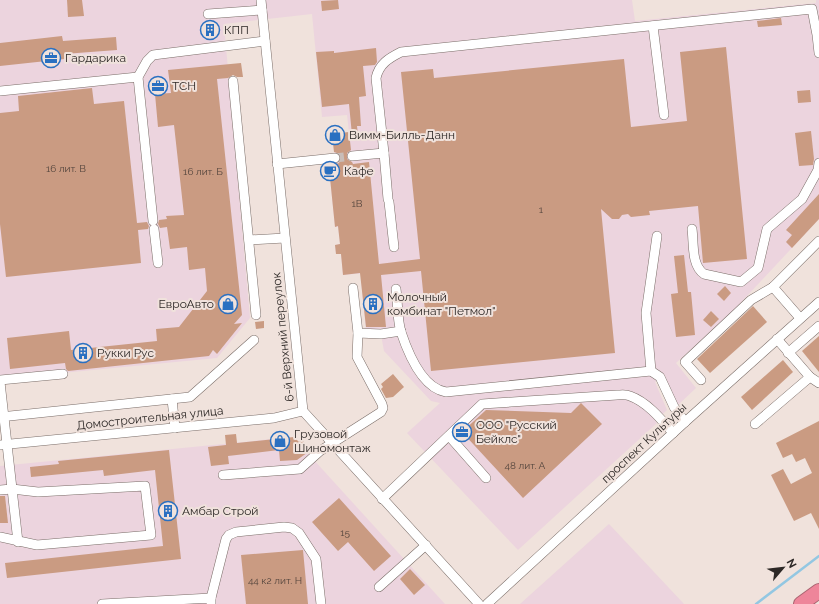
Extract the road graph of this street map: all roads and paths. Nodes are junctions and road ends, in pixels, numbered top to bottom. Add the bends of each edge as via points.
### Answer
1 (261, 0) edge
2 (262, 10) junction
3 (208, 14) dead end
4 (653, 26) junction
5 (265, 41) junction
6 (819, 53) edge
7 (138, 77) junction
8 (233, 81) dead end
9 (0, 91) edge
10 (664, 115) dead end
11 (384, 153) junction
12 (352, 156) tunnel mouth
13 (335, 158) tunnel mouth
14 (819, 163) edge
15 (277, 164) junction
16 (692, 229) dead end
17 (657, 236) dead end
18 (285, 238) junction
19 (249, 240) junction
20 (819, 241) edge
21 (394, 247) dead end
22 (158, 263) dead end
23 (773, 287) junction
24 (353, 288) dead end
25 (396, 289) dead end
26 (819, 302) edge
27 (256, 315) dead end
28 (800, 318) junction
29 (819, 326) edge
30 (401, 331) junction
31 (358, 333) junction
32 (777, 339) junction
33 (254, 340) dead end
34 (788, 352) junction
35 (651, 371) junction
36 (63, 374) dead end
37 (810, 377) junction
38 (701, 380) dead end
39 (0, 381) edge
40 (819, 383) edge
41 (172, 399) junction
42 (303, 411) junction
43 (2, 416) edge
44 (685, 422) junction
45 (755, 424) dead end
46 (175, 428) junction
47 (673, 433) junction
48 (449, 436) junction
49 (332, 443) junction
50 (3, 445) edge
51 (223, 475) dead end
52 (486, 478) dead end
53 (12, 489) junction
54 (0, 490) edge
55 (382, 499) junction
56 (0, 537) edge
57 (18, 542) junction
58 (426, 546) junction
59 (379, 587) dead end
60 (819, 590) edge
61 (211, 601) edge
62 (102, 604) edge
63 (321, 604) edge
64 (479, 604) edge
65 (487, 604) edge
66 (801, 604) edge

1 - 2 street, 6-й Верхний переулок
2 - 3 street
2 - 5 street, 6-й Верхний переулок
4 - 6 street via 812,9
4 - 10 street
4 - 11 street via 401,52 380,66 376,78
5 - 7 street via 153,55
5 - 15 street, 6-й Верхний переулок
7 - 9 street
7 - 22 street
8 - 19 street
11 - 12 street
11 - 21 street
13 - 15 street
14 - 16 street via 818,170 802,199 766,229 758,268 741,282 699,271
15 - 18 street, 6-й Верхний переулок
17 - 35 street via 646,313
18 - 19 street
18 - 42 street, 6-й Верхний переулок
19 - 27 street
20 - 23 street
23 - 28 street
23 - 38 street via 751,300 684,362
24 - 31 street
25 - 30 street
26 - 28 street, проспект Культуры
28 - 32 street, проспект Культуры
29 - 34 street
30 - 31 street via 381,334
30 - 35 street via 423,377 438,391
31 - 49 street via 357,357 383,408 381,412
32 - 34 street
32 - 44 street, проспект Культуры
33 - 41 street via 190,397
34 - 37 street
35 - 44 street via 660,378 674,407
36 - 39 street
37 - 40 street
37 - 45 street
39 - 43 street
41 - 43 street
41 - 46 street
42 - 46 street, Домостроительная улица via 274,418
42 - 49 street, 6-й Верхний переулок
43 - 50 street
44 - 47 street, проспект Культуры
46 - 50 street, Домостроительная улица
47 - 48 street via 659,417 639,401 628,395 617,395 482,404
47 - 65 street, проспект Культуры
48 - 52 street
48 - 55 street
49 - 51 street via 300,469
49 - 55 street, 6-й Верхний переулок
50 - 53 street
53 - 54 street
53 - 57 street
53 - 57 street via 38,492 145,486 151,535 37,545
55 - 58 street, 6-й Верхний переулок
56 - 57 street
58 - 59 street
58 - 64 street, 6-й Верхний переулок
60 - 66 highway
61 - 62 street
61 - 63 street via 229,535 284,527 292,528 299,533 316,559

